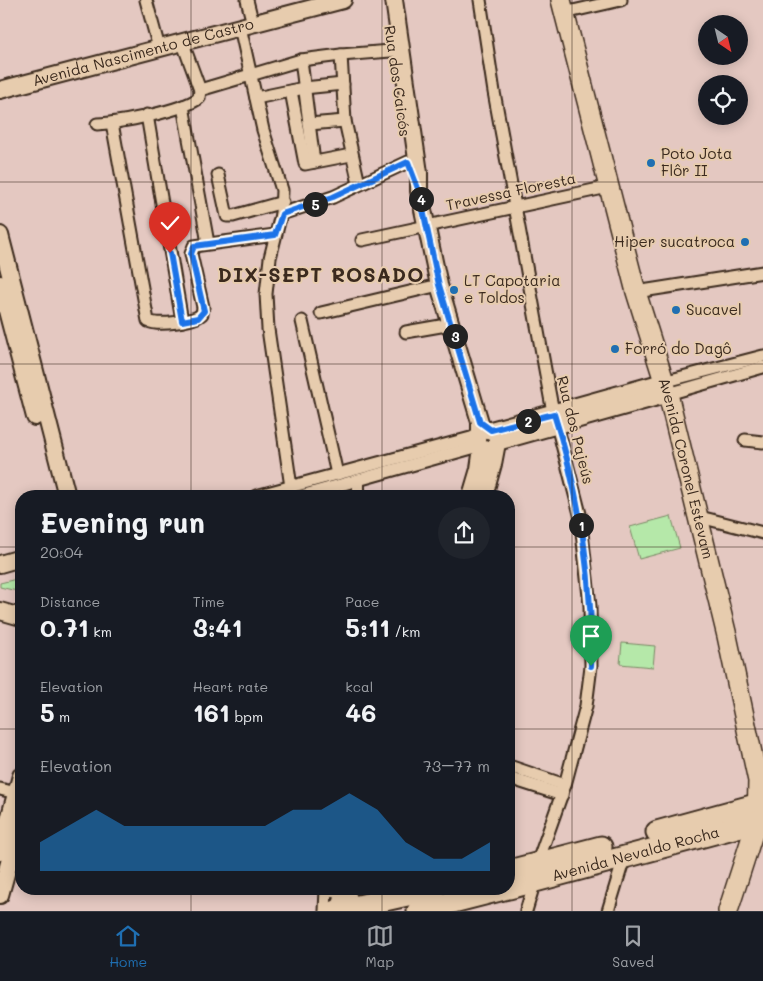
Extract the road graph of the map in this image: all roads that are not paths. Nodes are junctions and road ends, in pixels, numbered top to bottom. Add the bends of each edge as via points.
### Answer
1 (146, 0) edge
2 (247, 0) edge
3 (343, 0) edge
4 (385, 0) edge
5 (394, 0) edge
6 (480, 0) edge
7 (622, 0) edge
8 (563, 7) edge
9 (246, 25) junction
10 (182, 41) junction
11 (159, 48) junction
12 (397, 51) junction
13 (342, 54) junction
14 (301, 60) junction
15 (252, 76) junction
16 (343, 84) junction
17 (304, 88) junction
18 (0, 90) edge
19 (200, 90) junction
20 (291, 91) junction
21 (256, 98) junction
22 (188, 104) junction
23 (147, 116) junction
24 (346, 122) junction
25 (97, 124) dead end
26 (112, 124) junction
27 (309, 124) junction
28 (351, 155) junction
29 (314, 162) junction
30 (408, 162) junction
31 (218, 175) dead end
32 (359, 184) junction
33 (608, 187) junction
34 (419, 191) junction
35 (283, 202) junction
36 (514, 206) junction
37 (282, 214) junction
38 (426, 225) junction
39 (0, 235) edge
40 (275, 235) junction
41 (362, 240) dead end
42 (208, 243) junction
43 (763, 272) edge
44 (0, 284) edge
45 (439, 285) junction
46 (636, 292) junction
47 (320, 313) dead end
48 (182, 321) junction
49 (302, 321) dead end
50 (452, 324) junction
51 (406, 332) dead end
52 (763, 356) edge
53 (763, 368) edge
54 (36, 380) junction
55 (666, 388) junction
56 (556, 420) junction
57 (486, 437) junction
58 (745, 440) dead end
59 (763, 442) edge
60 (338, 474) junction
61 (358, 480) junction
62 (55, 490) edge
63 (65, 490) edge
64 (291, 490) edge
65 (296, 490) edge
66 (322, 490) edge
67 (358, 490) edge
68 (473, 490) edge
69 (486, 490) edge
70 (696, 516) junction
71 (763, 533) edge
72 (15, 560) edge
73 (0, 564) edge
74 (0, 611) edge
75 (15, 616) edge
76 (515, 769) edge
77 (515, 779) edge
78 (0, 789) edge
79 (564, 790) junction
80 (15, 793) edge
81 (15, 797) edge
82 (761, 812) edge
83 (15, 841) edge
84 (0, 852) edge
85 (625, 856) junction
86 (515, 871) edge
87 (536, 873) junction
88 (515, 885) edge
89 (0, 895) edge
90 (335, 895) edge
91 (335, 895) edge
92 (396, 895) edge
93 (481, 895) edge
94 (345, 903) edge
95 (418, 911) edge
96 (526, 911) edge
97 (608, 911) edge
98 (728, 911) edge

1 - 11 street
2 - 9 street
3 - 9 street, Avenida Nascimento de Castro
4 - 12 street, Rua dos Caicós
5 - 12 street, Rua dos Caicós
6 - 36 street, Rua dos Pajeús
7 - 8 street
8 - 33 main road, Avenida Coronel Estevam
9 - 10 street, Avenida Nascimento de Castro
9 - 15 street
10 - 11 street, Avenida Nascimento de Castro
10 - 19 street
11 - 18 street, Avenida Nascimento de Castro
12 - 13 street
12 - 30 street, Rua dos Caicós
12 - 34 street, Rua dos Caicós
13 - 14 street
13 - 16 street
14 - 15 street
14 - 17 street
15 - 19 street
15 - 21 street
16 - 17 street
16 - 24 street
17 - 20 street
17 - 27 street
19 - 22 street via 198,98
20 - 21 street
20 - 29 street via 305,164
21 - 35 street
22 - 23 street
22 - 42 street
23 - 26 street
23 - 48 street
24 - 27 street
24 - 28 street
25 - 26 street
26 - 48 street via 146,318 154,323
27 - 29 street
28 - 29 street
28 - 32 street
30 - 32 street
30 - 34 street, Rua dos Caicós
31 - 35 street via 227,216
32 - 37 street via 318,203
33 - 36 street, Travessa Floresta
33 - 46 main road, Avenida Coronel Estevam
34 - 38 street, Rua dos Caicós
35 - 37 street
36 - 38 street, Travessa Floresta
36 - 56 street, Rua dos Pajeús
37 - 40 street
38 - 41 street, Travessa Floresta
38 - 45 street, Rua dos Caicós
39 - 54 street
40 - 42 street
40 - 64 street via 267,278 266,309
42 - 48 street via 194,246 191,251 202,314
43 - 46 street
44 - 54 street
45 - 47 street
45 - 50 street, Rua dos Caicós
46 - 55 main road, Avenida Coronel Estevam
49 - 60 street
50 - 51 street
50 - 57 street, Rua dos Caicós
52 - 55 street
53 - 55 street
54 - 62 street
54 - 63 street
55 - 56 street
55 - 70 main road, Avenida Coronel Estevam
56 - 57 street
56 - 79 street, Rua dos Pajeús via 580,514 592,638 586,706
57 - 60 street
57 - 61 street
57 - 68 street, Rua dos Caicós
57 - 69 street, Rua dos Caicós via 493,464
58 - 59 street
60 - 65 street
61 - 66 street
61 - 67 street
70 - 71 street
70 - 82 main road, Avenida Coronel Estevam via 756,767
72 - 73 street
74 - 75 street
76 - 79 street
77 - 79 street
78 - 80 street
79 - 87 street, Rua dos Pajeús
81 - 84 street
82 - 85 highway, Avenida Nevaldo Rocha
82 - 87 highway, Avenida Nevaldo Rocha
82 - 98 main road, Avenida Coronel Estevam
83 - 89 street
85 - 87 highway, Avenida Nevaldo Rocha
85 - 97 street
86 - 87 highway, Avenida Nevaldo Rocha
87 - 88 highway, Avenida Nevaldo Rocha
87 - 96 street, Rua dos Pajeús
90 - 94 street
91 - 94 street
92 - 94 highway
93 - 95 highway

